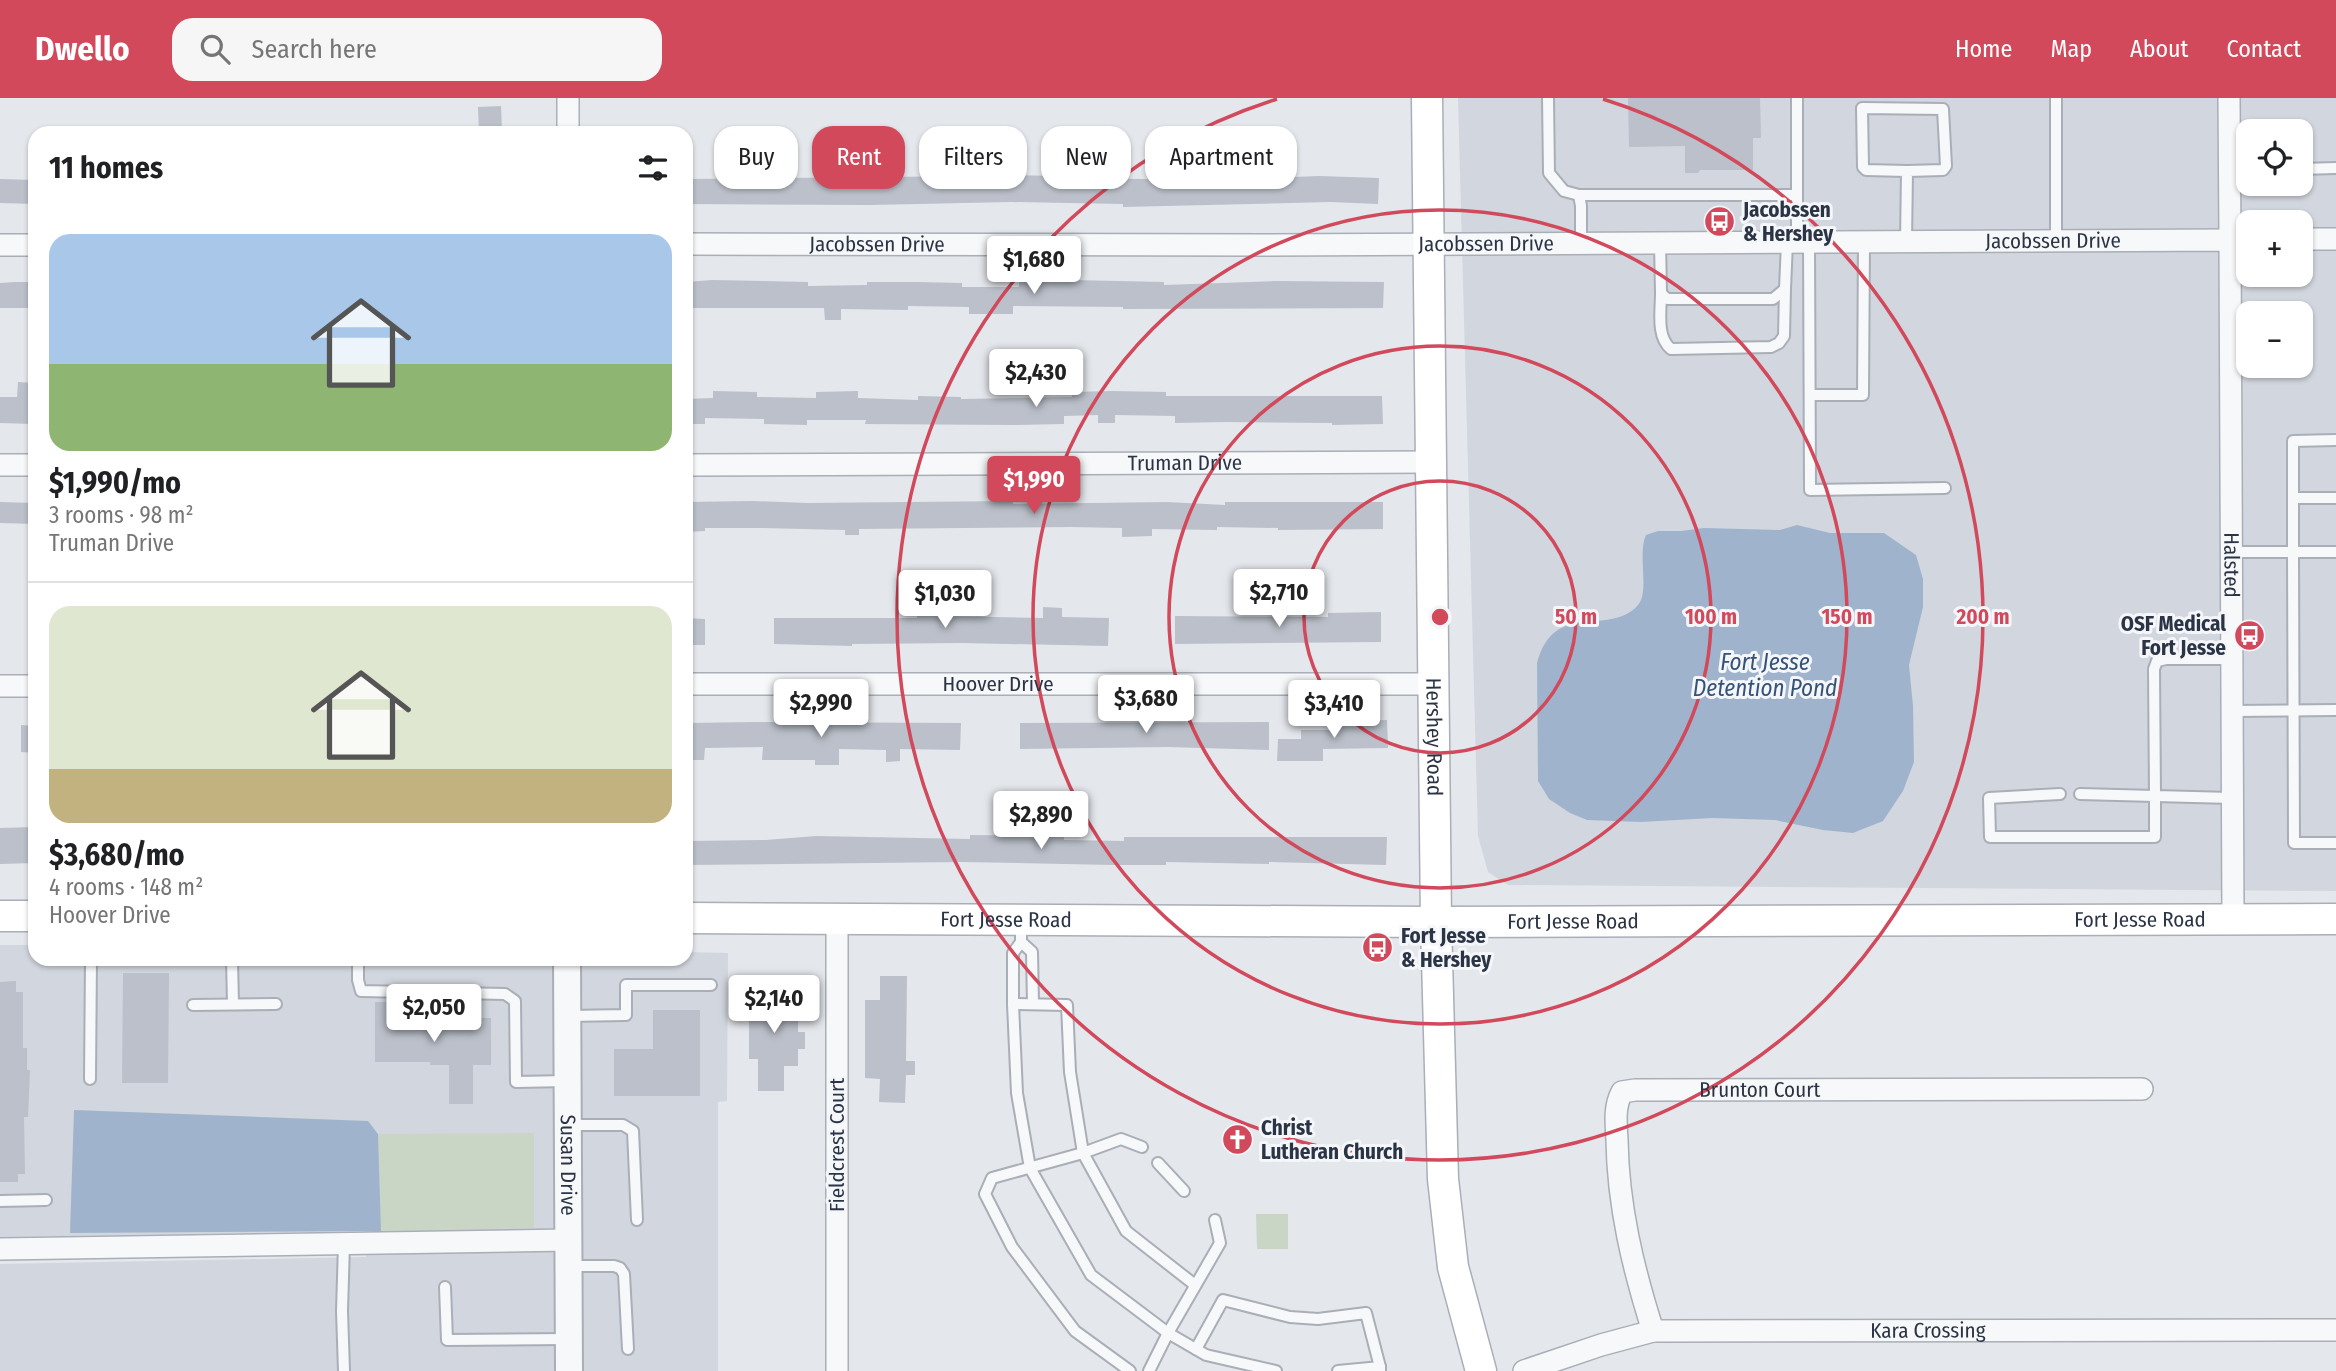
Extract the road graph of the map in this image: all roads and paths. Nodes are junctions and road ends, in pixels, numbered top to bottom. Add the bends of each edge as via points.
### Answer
1 (568, 98) edge
2 (1427, 98) edge
3 (1548, 98) edge
4 (1797, 98) edge
5 (2056, 98) edge
6 (2230, 98) edge
7 (568, 126) edge
8 (2236, 146) edge
9 (2336, 168) edge
10 (2313, 169) edge
11 (1907, 171) junction
12 (1579, 195) junction
13 (1797, 195) junction
14 (2313, 239) edge
15 (2336, 239) edge
16 (2236, 240) edge
17 (2056, 241) junction
18 (1660, 242) junction
19 (1798, 242) junction
20 (1864, 242) junction
21 (1906, 242) junction
22 (1430, 243) junction
23 (1581, 243) junction
24 (693, 244) edge
25 (0, 245) edge
26 (28, 245) edge
27 (2236, 260) edge
28 (1785, 289) junction
29 (1661, 293) junction
30 (1810, 395) junction
31 (2336, 440) edge
32 (1433, 462) junction
33 (0, 465) edge
34 (28, 465) edge
35 (693, 465) edge
36 (1945, 488) dead end
37 (2293, 498) junction
38 (2336, 498) edge
39 (2231, 552) junction
40 (2293, 552) junction
41 (2336, 552) edge
42 (2232, 659) junction
43 (693, 684) edge
44 (1435, 684) junction
45 (0, 686) edge
46 (28, 686) edge
47 (2336, 710) edge
48 (2232, 711) junction
49 (2293, 711) junction
50 (2060, 794) dead end
51 (2080, 794) dead end
52 (2155, 796) junction
53 (2232, 798) junction
54 (2336, 843) edge
55 (0, 916) edge
56 (28, 916) edge
57 (693, 918) edge
58 (837, 919) junction
59 (2233, 919) junction
60 (2336, 919) edge
61 (1436, 922) junction
62 (1021, 931) junction
63 (91, 966) edge
64 (232, 966) edge
65 (358, 966) edge
66 (567, 966) edge
67 (711, 985) dead end
68 (233, 1004) junction
69 (276, 1004) dead end
70 (1013, 1004) junction
71 (1033, 1004) junction
72 (192, 1005) dead end
73 (568, 1016) junction
74 (90, 1079) dead end
75 (568, 1081) junction
76 (2143, 1088) dead end
77 (568, 1125) junction
78 (1142, 1147) dead end
79 (1083, 1153) junction
80 (1158, 1163) dead end
81 (1030, 1168) junction
82 (1184, 1191) dead end
83 (46, 1200) dead end
84 (0, 1201) edge
85 (637, 1220) dead end
86 (1215, 1220) dead end
87 (344, 1244) junction
88 (0, 1250) edge
89 (569, 1253) junction
90 (1195, 1285) junction
91 (445, 1287) dead end
92 (2336, 1329) edge
93 (1653, 1331) junction
94 (1168, 1333) junction
95 (569, 1339) junction
96 (628, 1349) dead end
97 (1196, 1349) junction
98 (1380, 1369) edge
99 (344, 1371) edge
100 (569, 1371) edge
101 (837, 1371) edge
102 (1130, 1371) edge
103 (1149, 1371) edge
104 (1276, 1371) edge
105 (1338, 1371) edge
106 (1481, 1371) edge
107 (1524, 1371) edge

1 - 7 street
2 - 22 main road, Hershey Road
3 - 12 lane via 1549,173 1564,191
4 - 13 lane
5 - 17 lane
6 - 8 street
9 - 10 lane
11 - 11 lane via 1863,167 1862,108 1943,108 1946,166 1943,170
11 - 21 lane
12 - 13 lane
12 - 23 lane
13 - 19 lane
14 - 15 street
16 - 17 street, Jacobssen Drive
17 - 21 street, Jacobssen Drive
18 - 19 street, Jacobssen Drive
18 - 23 street, Jacobssen Drive
18 - 29 lane
19 - 20 street, Jacobssen Drive
19 - 28 lane
19 - 30 lane
20 - 21 street, Jacobssen Drive
20 - 30 lane via 1863,395
22 - 23 street, Jacobssen Drive
22 - 24 street, Jacobssen Drive
22 - 32 main road, Hershey Road
25 - 26 street
27 - 39 street, Halsted via 2229,296
28 - 29 lane via 1773,299 1667,299
28 - 29 lane via 1784,335 1771,347 1671,349 1662,337
30 - 36 lane via 1810,490
31 - 37 lane via 2293,441
32 - 35 street, Truman Drive
32 - 44 main road, Hershey Road
33 - 34 street
37 - 38 lane
37 - 40 lane
39 - 40 lane
39 - 42 street, Halsted
40 - 41 lane
40 - 49 lane
42 - 48 street, Halsted
42 - 52 lane via 2157,662
43 - 44 street, Hoover Drive
44 - 61 main road, Hershey Road
45 - 46 street
47 - 49 lane
48 - 49 lane
48 - 53 street, Halsted
49 - 54 lane via 2294,844
50 - 52 lane via 1989,798 1990,836 2155,837
51 - 52 lane
52 - 53 lane
53 - 59 street, Halsted
55 - 56 main road
57 - 58 main road, Fort Jesse Road
58 - 62 main road, Fort Jesse Road
58 - 101 street, Fieldcrest Court
59 - 60 main road, Fort Jesse Road
59 - 61 main road, Fort Jesse Road
61 - 62 main road, Fort Jesse Road
61 - 106 main road, Hershey Road via 1443,1179 1452,1267
62 - 70 lane via 1013,953
62 - 71 lane via 1032,952
63 - 74 lane
64 - 68 lane
65 - 75 lane via 361,991 505,994 515,1002 516,1082
66 - 73 street, Susan Drive
67 - 73 lane via 626,985 626,1015
68 - 69 lane
68 - 72 lane
70 - 71 lane
70 - 81 lane via 1017,1093
71 - 79 lane via 1067,1005 1070,1072
73 - 75 street, Susan Drive
75 - 77 street, Susan Drive
76 - 93 street, Brunton Court via 1622,1092 1616,1104 1617,1166 1635,1274
77 - 85 lane via 624,1125 633,1131
77 - 89 street, Susan Drive
78 - 79 lane via 1121,1139
79 - 81 lane
79 - 90 lane via 1126,1231
80 - 82 lane
81 - 94 lane via 1091,1275
81 - 102 lane via 992,1178 985,1194 1013,1247 1075,1331
83 - 84 lane
86 - 90 lane via 1220,1243
87 - 88 street
87 - 89 street
87 - 99 lane
89 - 95 street, Susan Drive
89 - 96 lane via 620,1268 624,1274
90 - 94 lane
91 - 95 lane via 447,1340
92 - 93 street, Kara Crossing
93 - 107 street, Kara Crossing
94 - 97 lane
94 - 103 lane
95 - 100 street, Susan Drive
97 - 98 lane via 1223,1300 1290,1317 1366,1313
97 - 104 lane
98 - 105 lane

